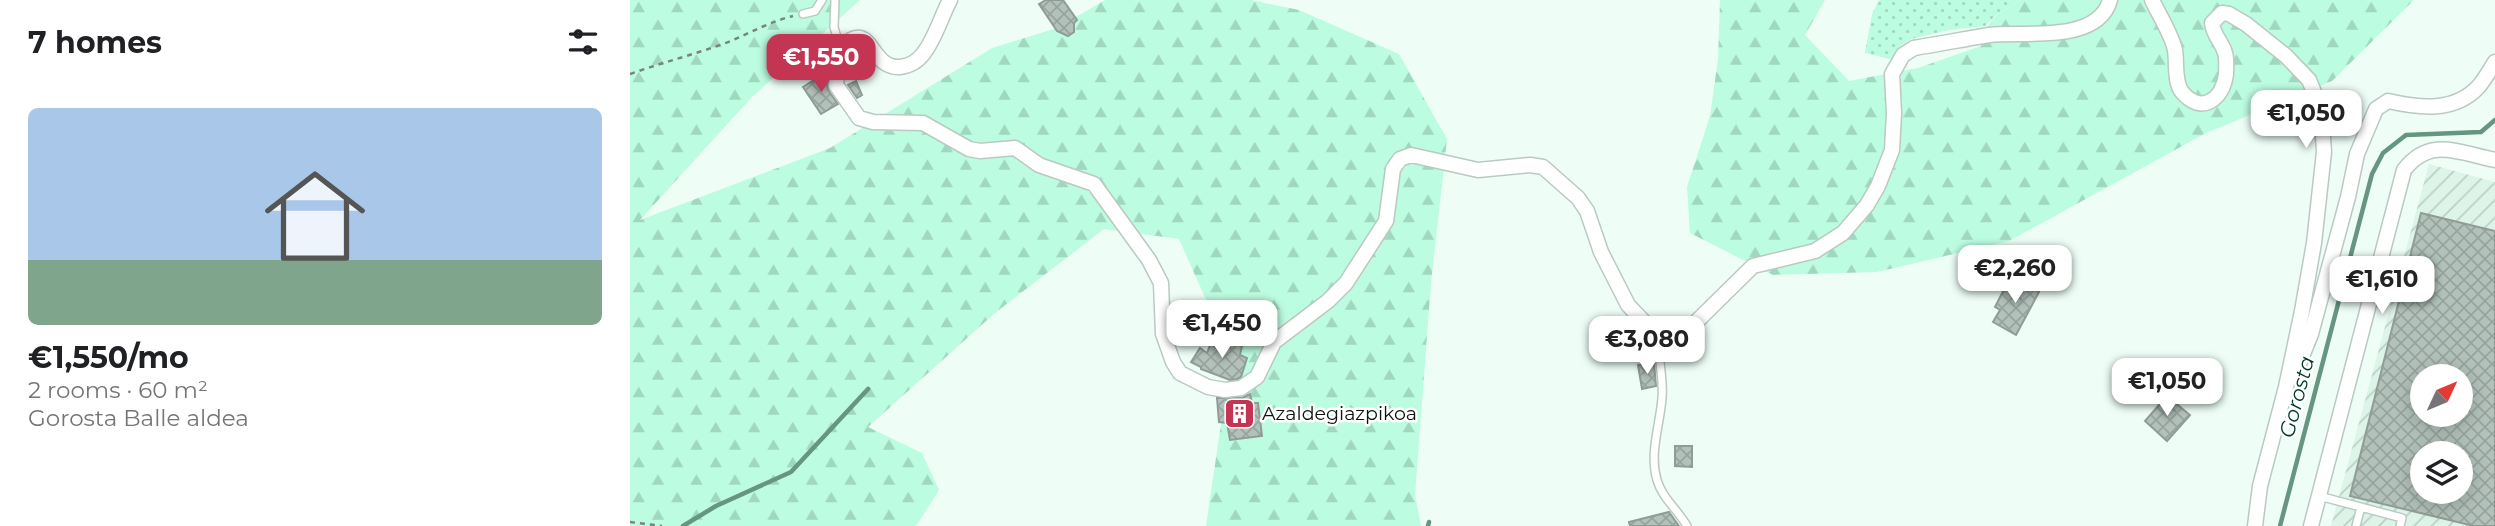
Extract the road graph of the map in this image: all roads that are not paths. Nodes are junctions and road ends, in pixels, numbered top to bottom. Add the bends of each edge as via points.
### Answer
1 (822, 0) edge
2 (835, 0) edge
3 (950, 0) edge
4 (2110, 0) edge
5 (2152, 0) edge
6 (803, 14) road end
7 (840, 48) junction
8 (2495, 62) edge
9 (2495, 160) edge
10 (1661, 332) junction
11 (2286, 387) junction
12 (2319, 496) junction
13 (2361, 507) junction
14 (1687, 526) edge
15 (2255, 526) edge
16 (2311, 526) edge
17 (2356, 526) edge
18 (2400, 526) edge

1 - 6 lane via 816,11
2 - 7 lane via 834,27
3 - 7 street via 916,62 891,67 861,37
4 - 10 street via 2092,23 2067,32 1991,35 1914,48 1903,55 1892,74 1892,150 1867,205 1843,233 1815,251 1754,266 1688,331
5 - 11 street via 2175,47 2179,89 2192,103 2203,104 2221,90 2226,54 2212,23 2222,13 2229,13 2286,56 2309,80 2320,109 2324,152 2314,243
7 - 10 street via 836,85 859,118 923,123 969,149 1015,148 1039,165 1094,184 1161,283 1163,334 1172,362 1180,373 1208,387 1241,388 1257,377 1273,342 1346,283 1386,222 1394,169 1400,159 1411,155 1478,170 1530,165 1553,174 1587,211 1601,252 1628,305
8 - 11 street via 2478,88 2451,103 2423,107 2388,101 2376,109 2357,154 2311,334
9 - 12 street via 2432,149 2421,152 2404,170
10 - 14 lane via 1662,400 1654,465 1657,482
11 - 15 street via 2260,486
12 - 13 lane
12 - 16 street
13 - 17 lane
13 - 18 lane via 2402,518

